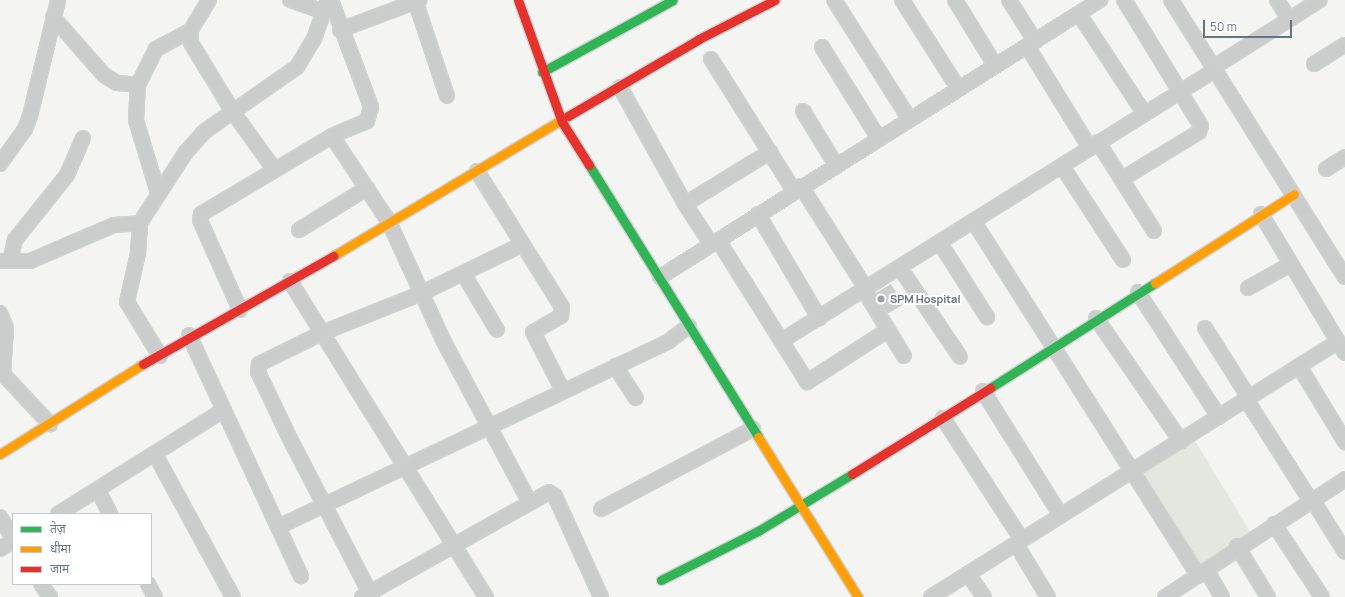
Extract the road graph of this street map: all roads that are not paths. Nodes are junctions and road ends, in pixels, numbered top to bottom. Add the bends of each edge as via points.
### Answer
1 (58, 0) edge
2 (210, 0) edge
3 (290, 0) edge
4 (518, 0) edge
5 (673, 0) edge
6 (775, 0) edge
7 (834, 0) edge
8 (902, 0) edge
9 (955, 0) edge
10 (1009, 0) edge
11 (1100, 0) edge
12 (1124, 0) edge
13 (1171, 0) edge
14 (1277, 0) edge
15 (1320, 0) edge
16 (417, 1) edge
17 (328, 4) edge
18 (1079, 14) junction
19 (53, 17) junction
20 (1289, 19) junction
21 (191, 30) junction
22 (340, 30) junction
23 (1031, 44) junction
24 (1345, 44) edge
25 (822, 47) dead end
26 (711, 59) dead end
27 (1314, 64) dead end
28 (995, 65) junction
29 (1215, 68) junction
30 (542, 72) junction
31 (138, 85) junction
32 (620, 87) junction
33 (958, 88) junction
34 (1179, 91) junction
35 (447, 96) dead end
36 (803, 111) dead end
37 (233, 112) junction
38 (1144, 113) junction
39 (909, 118) junction
40 (562, 122) junction
41 (332, 136) junction
42 (83, 138) dead end
43 (879, 139) junction
44 (1094, 145) junction
45 (770, 152) junction
46 (1345, 157) edge
47 (0, 164) edge
48 (836, 165) junction
49 (1062, 166) junction
50 (1326, 168) dead end
51 (274, 169) junction
52 (476, 171) junction
53 (1122, 179) junction
54 (367, 188) junction
55 (798, 189) junction
56 (158, 193) junction
57 (1294, 194) junction
58 (685, 204) junction
59 (758, 214) junction
60 (1261, 214) junction
61 (389, 222) junction
62 (974, 222) junction
63 (140, 223) junction
64 (299, 230) dead end
65 (1154, 231) dead end
66 (714, 242) junction
67 (940, 243) junction
68 (522, 244) junction
69 (1123, 260) dead end
70 (5, 261) edge
71 (1291, 264) junction
72 (900, 268) junction
73 (463, 273) junction
74 (660, 277) junction
75 (1345, 277) edge
76 (290, 281) junction
77 (1248, 288) dead end
78 (865, 290) junction
79 (1138, 292) junction
80 (422, 293) junction
81 (240, 310) junction
82 (0, 312) edge
83 (988, 317) dead end
84 (819, 318) junction
85 (1096, 318) junction
86 (689, 326) junction
87 (1205, 328) dead end
88 (497, 330) dead end
89 (888, 330) junction
90 (322, 333) junction
91 (189, 335) junction
92 (781, 341) junction
93 (1053, 345) junction
94 (1341, 348) edge
95 (160, 356) junction
96 (904, 356) dead end
97 (960, 357) dead end
98 (615, 366) junction
99 (1299, 366) junction
100 (563, 391) junction
101 (983, 391) junction
102 (636, 398) dead end
103 (1248, 399) junction
104 (222, 411) junction
105 (1219, 417) junction
106 (943, 418) junction
107 (50, 424) junction
108 (489, 425) junction
109 (753, 429) junction
110 (1181, 441) junction
111 (1345, 442) edge
112 (0, 454) edge
113 (155, 454) junction
114 (405, 463) junction
115 (1132, 472) junction
116 (1345, 479) edge
117 (98, 490) junction
118 (1311, 500) junction
119 (529, 501) junction
120 (800, 504) junction
121 (324, 506) junction
122 (601, 509) dead end
123 (60, 513) edge
124 (110, 513) edge
125 (1061, 516) junction
126 (0, 517) edge
127 (1274, 524) junction
128 (278, 527) junction
129 (1340, 532) edge
130 (12, 538) edge
131 (12, 541) edge
132 (1019, 542) junction
133 (452, 544) junction
134 (1237, 546) junction
135 (0, 549) edge
136 (1345, 552) edge
137 (1203, 573) junction
138 (968, 574) junction
139 (301, 576) dead end
140 (661, 580) dead end
141 (43, 585) edge
142 (149, 585) edge
143 (368, 595) edge
144 (936, 596) edge
145 (50, 597) edge
146 (155, 597) edge
147 (234, 597) edge
148 (486, 597) edge
149 (601, 597) edge
150 (858, 597) edge
151 (984, 597) edge
152 (1048, 597) edge
153 (1164, 597) edge
154 (1222, 597) edge
155 (1268, 597) edge
156 (1322, 597) edge

1 - 19 street
2 - 21 street
3 - 17 street
4 - 30 street
5 - 30 street
6 - 32 street via 698,39
7 - 39 street
8 - 33 street
9 - 28 street
10 - 23 street
11 - 18 street
12 - 34 street
13 - 29 street
14 - 20 street
15 - 20 street
16 - 22 street
16 - 35 street
17 - 22 street
17 - 37 street via 314,39 297,67
18 - 23 street
18 - 38 street
19 - 31 street via 104,75 117,83
19 - 47 street via 30,116
20 - 29 street
21 - 31 street via 156,49
21 - 37 street via 191,43
22 - 41 street via 371,107 367,121
23 - 28 street
23 - 44 street
24 - 27 street
25 - 43 street
26 - 45 street
28 - 33 street
29 - 34 street
29 - 57 street
30 - 40 street
31 - 56 street via 136,120
32 - 40 street
32 - 58 street
33 - 39 street
34 - 38 street
34 - 53 street via 1201,126 1199,132
36 - 48 street
37 - 51 street
37 - 56 street via 205,131 186,152
38 - 44 street
39 - 43 street
40 - 52 street
40 - 74 street
41 - 51 street
41 - 54 street
42 - 70 street via 67,175 15,240
43 - 48 street
44 - 49 street
44 - 53 street
45 - 55 street
45 - 58 street
46 - 50 street
48 - 55 street
49 - 62 street
49 - 69 street
51 - 81 street via 201,214 200,220
52 - 61 street
52 - 68 street
53 - 65 street
54 - 61 street
54 - 64 street
55 - 59 street
55 - 78 street
56 - 63 street
57 - 60 street
57 - 75 street
58 - 66 street
59 - 66 street
59 - 84 street
60 - 71 street
60 - 79 street
61 - 76 street
61 - 80 street
62 - 67 street
62 - 93 street
63 - 70 street via 114,225 30,261
63 - 95 street via 138,253 127,302
66 - 74 street
66 - 92 street
67 - 72 street
67 - 83 street
68 - 73 street
68 - 100 street via 562,307 561,316 533,332
71 - 77 street
71 - 94 street
72 - 78 street
72 - 97 street
73 - 80 street
73 - 88 street
74 - 86 street
76 - 81 street
76 - 90 street
78 - 84 street
78 - 89 street
79 - 85 street
79 - 105 street
80 - 90 street
80 - 108 street
81 - 91 street
82 - 107 street via 6,328 3,374
84 - 92 street
85 - 93 street
85 - 110 street
86 - 98 street via 669,340
86 - 109 street
87 - 103 street
89 - 92 street via 807,382
89 - 96 street
90 - 114 street
90 - 121 street via 259,364 258,372
91 - 95 street
91 - 104 street
93 - 101 street
93 - 115 street
94 - 99 street
95 - 107 street
98 - 100 street
98 - 102 street
99 - 103 street
99 - 111 street
100 - 108 street
101 - 106 street
101 - 125 street
103 - 105 street
103 - 118 street
104 - 113 street
104 - 128 street
105 - 110 street
106 - 120 street
106 - 132 street
107 - 112 street
108 - 114 street
108 - 119 street
109 - 120 street
109 - 122 street
110 - 115 street
113 - 117 street
113 - 147 street
114 - 121 street
114 - 133 street
115 - 125 street
115 - 137 street
116 - 118 street
117 - 123 street
117 - 124 street
118 - 127 street
118 - 129 street
119 - 133 street
119 - 149 street via 544,492 555,496
120 - 140 street via 758,530
120 - 150 street
121 - 128 street
121 - 143 street
125 - 132 street
126 - 130 street
127 - 134 street
127 - 156 street
128 - 139 street
129 - 136 street
131 - 135 street
132 - 138 street
132 - 152 street
133 - 143 street
133 - 148 street
134 - 137 street
134 - 155 street
137 - 153 street
137 - 154 street
138 - 144 street
138 - 151 street
141 - 145 street
142 - 146 street

